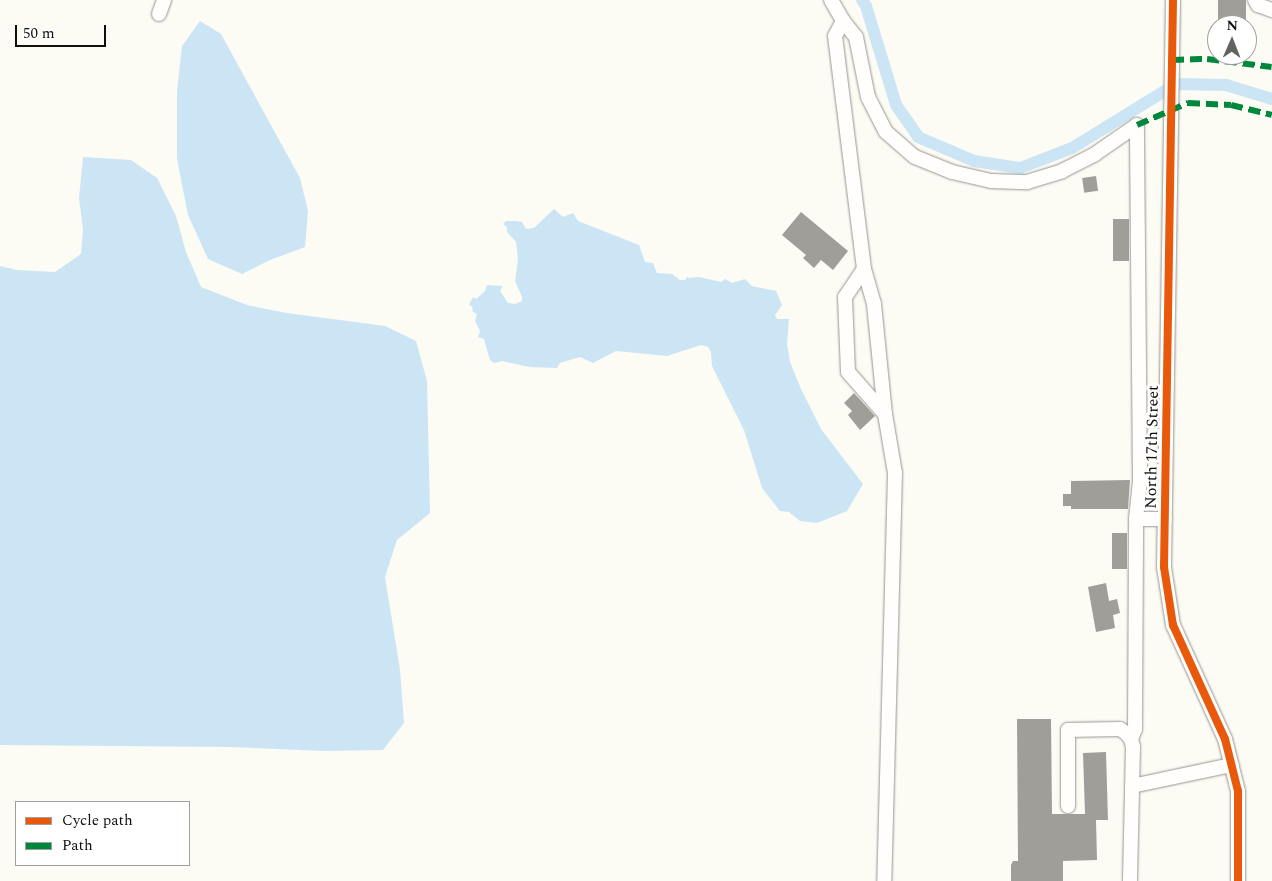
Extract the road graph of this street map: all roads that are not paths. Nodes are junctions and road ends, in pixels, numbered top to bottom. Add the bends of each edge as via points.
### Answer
1 (164, 0) edge
2 (831, 0) edge
3 (1173, 0) edge
4 (1255, 0) edge
5 (1272, 10) edge
6 (159, 14) dead end
7 (843, 21) junction
8 (864, 270) junction
9 (884, 414) junction
10 (1136, 519) junction
11 (1165, 520) junction
12 (1131, 739) junction
13 (1232, 765) junction
14 (1132, 786) junction
15 (1068, 806) dead end
16 (884, 881) edge
17 (1130, 881) edge
18 (1238, 881) edge

1 - 6 street
2 - 7 street
3 - 11 street, North 17th Street
4 - 5 street via 1258,5
7 - 8 street via 835,36
7 - 10 street via 856,37 868,97 886,132 915,157 952,172 991,180 1027,182 1062,171 1095,154 1137,125 1141,412
8 - 9 street via 874,304
8 - 9 street via 845,297 848,372
9 - 16 street via 894,474
10 - 11 street
10 - 12 street via 1135,729
11 - 13 street, North 17th Street via 1164,567 1173,625 1224,739
12 - 14 street
12 - 15 street via 1120,730 1068,730
13 - 14 street
13 - 18 street, North 17th Street via 1238,791
14 - 17 street

